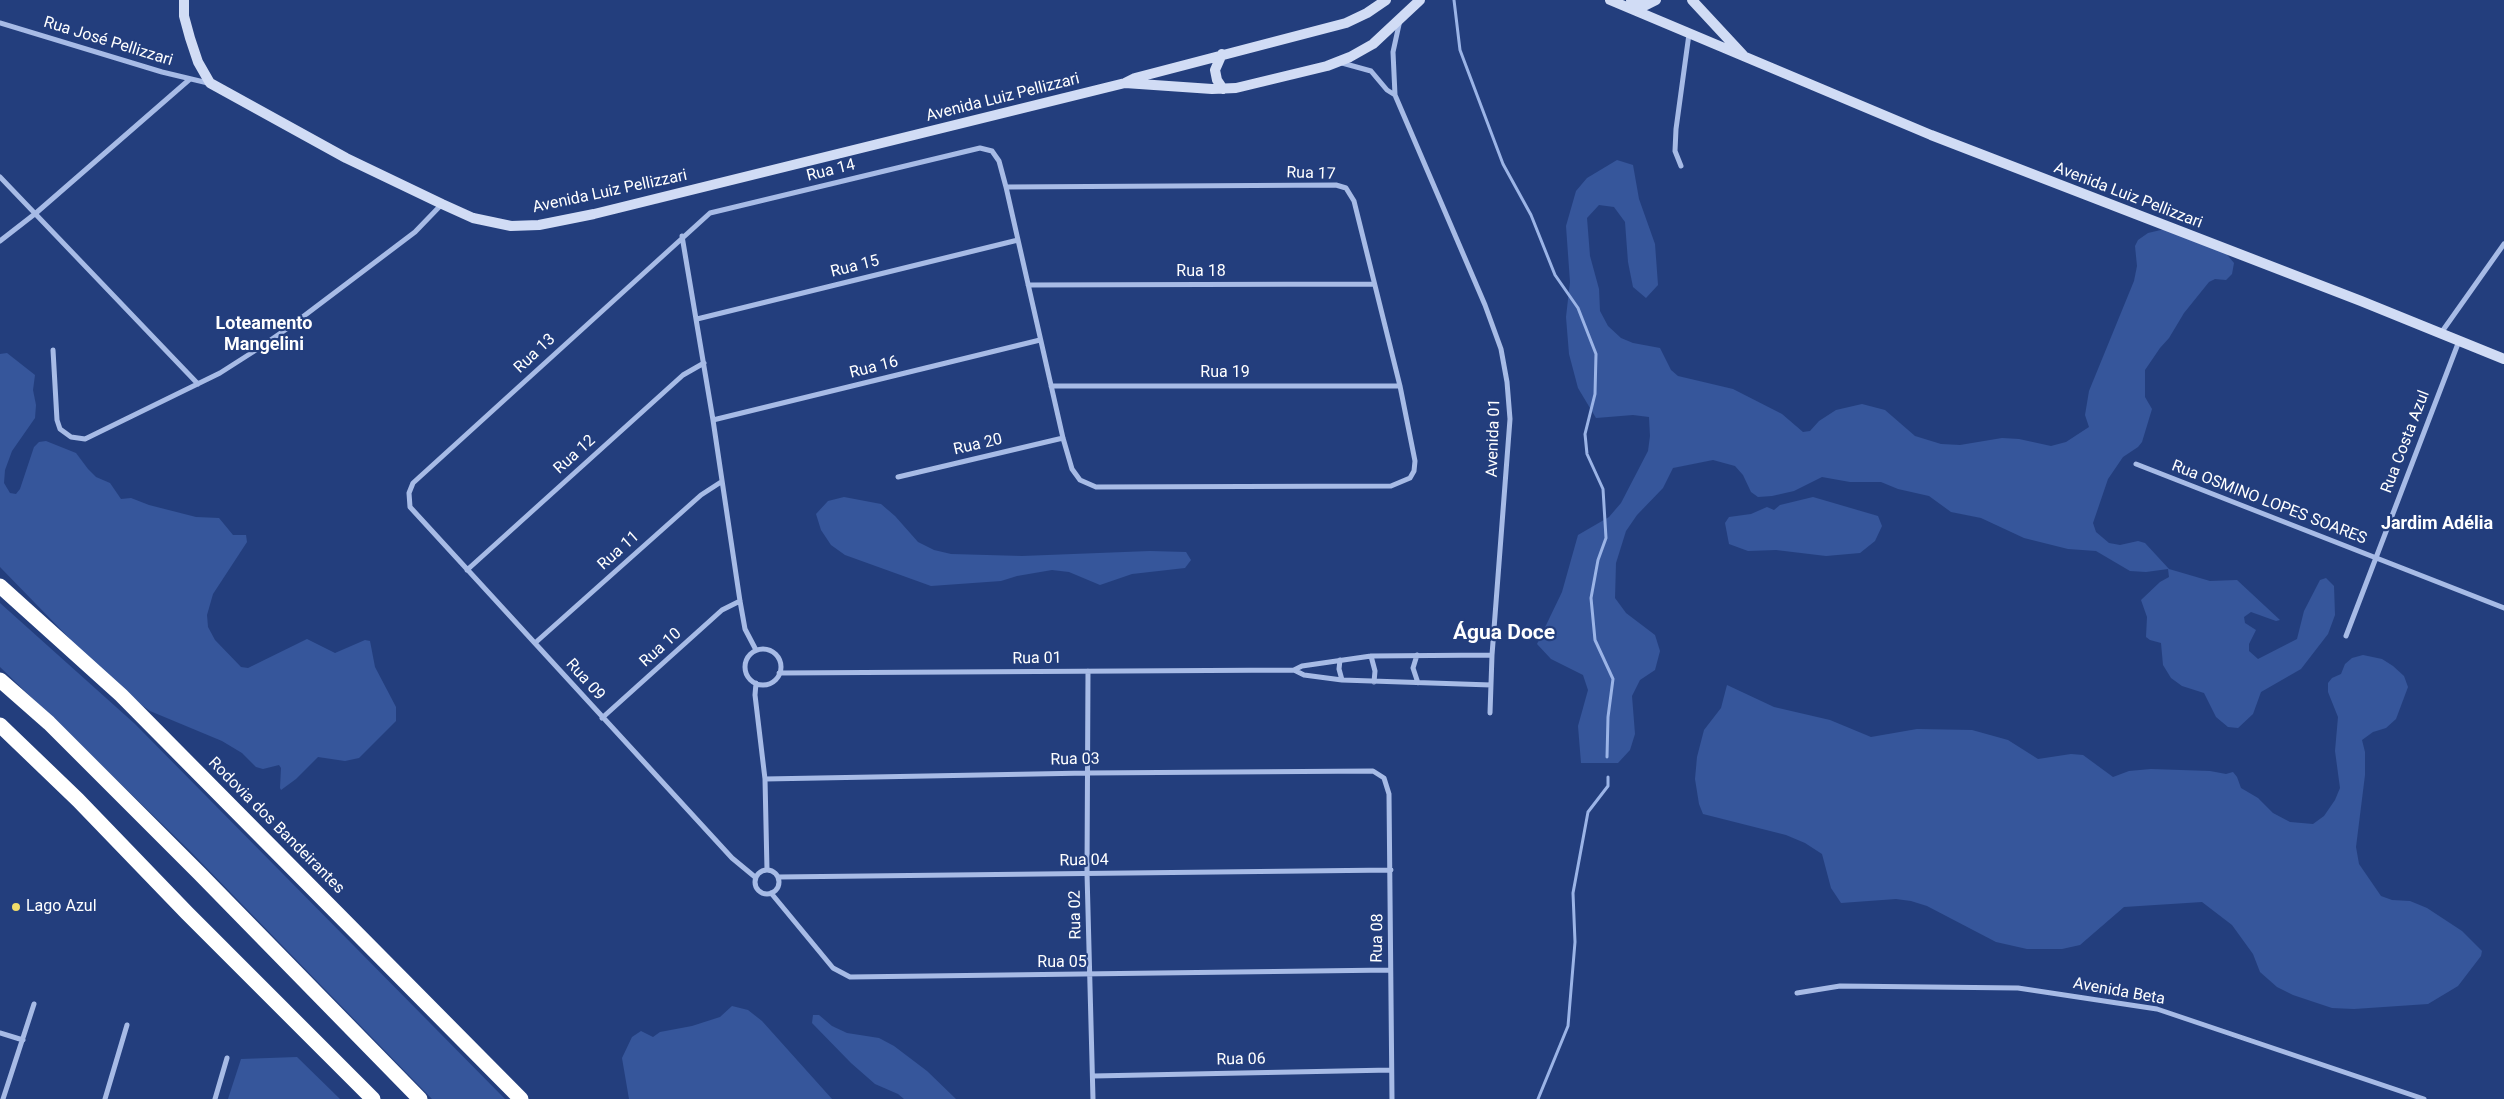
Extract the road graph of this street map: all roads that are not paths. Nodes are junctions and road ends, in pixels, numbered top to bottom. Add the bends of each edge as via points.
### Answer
1 (184, 0) edge
2 (1386, 0) edge
3 (1420, 0) edge
4 (1612, 0) edge
5 (1631, 0) edge
6 (1656, 0) edge
7 (1692, 0) edge
8 (1400, 19) junction
9 (0, 24) edge
10 (1689, 34) junction
11 (1222, 54) junction
12 (1743, 55) junction
13 (1339, 62) junction
14 (190, 80) junction
15 (1125, 83) junction
16 (210, 84) junction
17 (1223, 88) junction
18 (1395, 95) junction
19 (1681, 166) dead end
20 (0, 177) edge
21 (1006, 187) junction
22 (442, 204) junction
23 (36, 213) junction
24 (682, 236) junction
25 (0, 240) edge
26 (1018, 240) junction
27 (2504, 244) edge
28 (1374, 284) junction
29 (1028, 285) junction
30 (697, 319) junction
31 (2441, 333) junction
32 (1040, 340) junction
33 (2459, 340) junction
34 (52, 350) dead end
35 (2504, 359) edge
36 (704, 363) junction
37 (198, 384) junction
38 (1051, 386) junction
39 (1400, 386) junction
40 (713, 420) junction
41 (1063, 438) junction
42 (2136, 464) dead end
43 (898, 477) dead end
44 (721, 482) junction
45 (408, 493) joint
46 (2375, 558) junction
47 (467, 570) junction
48 (0, 586) edge
49 (740, 601) junction
50 (2504, 608) edge
51 (2346, 636) dead end
52 (535, 643) junction
53 (756, 650) junction
54 (1417, 655) junction
55 (1492, 655) junction
56 (1371, 656) junction
57 (1340, 660) junction
58 (1294, 670) junction
59 (1088, 671) junction
60 (779, 673) junction
61 (0, 680) edge
62 (1342, 680) junction
63 (1374, 682) junction
64 (756, 683) junction
65 (1418, 684) junction
66 (1491, 685) junction
67 (1490, 713) dead end
68 (602, 718) junction
69 (0, 725) edge
70 (1088, 773) junction
71 (765, 778) junction
72 (1384, 778) joint
73 (767, 870) junction
74 (1391, 870) junction
75 (1087, 873) junction
76 (755, 877) junction
77 (778, 877) junction
78 (771, 893) junction
79 (1390, 970) junction
80 (1089, 975) junction
81 (1796, 993) dead end
82 (34, 1004) dead end
83 (127, 1026) dead end
84 (0, 1034) edge
85 (23, 1040) junction
86 (227, 1058) dead end
87 (1391, 1070) junction
88 (1092, 1076) junction
89 (3, 1099) edge
90 (105, 1099) edge
91 (215, 1099) edge
92 (373, 1099) edge
93 (420, 1099) edge
94 (521, 1099) edge
95 (1093, 1099) edge
96 (1392, 1099) edge
97 (2424, 1099) edge

1 - 16 main road via 190,38
2 - 11 main road, Avenida Luiz Pellizzari via 1346,23
3 - 8 main road, Avenida Luiz Pellizzari
4 - 10 main road, Avenida Luiz Pellizzari
5 - 6 main road via 1646,5
7 - 12 main road, Avenida Luiz Pellizzari
8 - 13 main road, Avenida Luiz Pellizzari via 1373,44
8 - 18 street, Avenida 01 via 1393,57
9 - 14 street, Rua José Pellizzari
10 - 12 main road, Avenida Luiz Pellizzari
10 - 19 street via 1676,129 1676,151
11 - 15 main road, Avenida Luiz Pellizzari
11 - 17 main road via 1215,70
12 - 31 main road, Avenida Luiz Pellizzari via 1931,135
13 - 17 main road, Avenida Luiz Pellizzari via 1249,85
13 - 18 street, Avenida 01 via 1371,71
14 - 16 street, Rua José Pellizzari
14 - 23 street
15 - 17 main road, Avenida Luiz Pellizzari
15 - 22 main road, Avenida Luiz Pellizzari via 613,210 539,225 489,223
16 - 22 main road, Avenida Luiz Pellizzari via 346,158
18 - 55 street, Avenida 01 via 1485,305 1501,349 1508,382 1510,419
20 - 23 street
21 - 24 street, Rua 14 via 999,161 992,151 980,148 710,213
21 - 26 street
21 - 28 street, Rua 17 via 1336,185 1346,188 1354,201
22 - 37 street via 415,232 288,328
23 - 25 street
23 - 37 street
24 - 30 street
24 - 45 street, Rua 13 via 413,483
26 - 29 street
26 - 30 street, Rua 15
27 - 31 street
28 - 29 street, Rua 18
28 - 39 street, Rua 17
29 - 32 street
30 - 36 street
31 - 33 main road, Avenida Luiz Pellizzari
32 - 38 street
32 - 40 street, Rua 16
33 - 35 main road, Avenida Luiz Pellizzari
33 - 46 street, Rua Costa Azul
34 - 37 street via 57,420 60,430 71,437 85,439
36 - 40 street
36 - 47 street, Rua 12 via 683,375
38 - 39 street, Rua 19
38 - 41 street
39 - 41 street, Rua 17 via 1415,461 1410,478 1391,486 1096,487 1086,484 1072,469
40 - 44 street
41 - 43 street, Rua 20
42 - 46 street, Rua OSMINO LOPES SOARES
44 - 49 street
44 - 52 street, Rua 11 via 701,495
45 - 47 street, Rua 09 via 410,507
46 - 50 street, Rua OSMINO LOPES SOARES
46 - 51 street, Rua Costa Azul
47 - 52 street, Rua 09
48 - 94 highway, Rodovia dos Bandeirantes via 121,695
49 - 53 street via 745,629
49 - 68 street, Rua 10 via 722,610
52 - 68 street, Rua 09
53 - 60 street via 775,654 779,660
53 - 64 street via 750,654 745,667 746,674
54 - 55 street
54 - 56 street
54 - 65 street via 1413,668
55 - 66 street, Avenida 01
56 - 57 street
56 - 63 street
57 - 58 street
57 - 62 street
58 - 59 street, Rua 01
58 - 62 street
59 - 60 street, Rua 01
59 - 70 street, Rua 02
60 - 64 street via 770,683
61 - 93 highway via 49,724 200,874
62 - 63 street
63 - 65 street
64 - 71 street via 754,695
65 - 66 street
66 - 67 street, Avenida 01
68 - 76 street, Rua 09 via 732,858
69 - 92 highway
70 - 71 street, Rua 03
70 - 72 street, Rua 03 via 1373,771
70 - 75 street, Rua 02
71 - 73 street
72 - 74 street, Rua 08 via 1389,794
73 - 76 street
73 - 77 street
74 - 75 street, Rua 04
74 - 79 street, Rua 08
75 - 77 street, Rua 04
75 - 80 street, Rua 02
76 - 78 street via 758,891
77 - 78 street via 778,887
78 - 80 street, Rua 05 via 833,968 850,977
79 - 80 street, Rua 05
79 - 87 street, Rua 08
80 - 88 street, Rua 02
81 - 97 street, Avenida Beta via 1840,986 2018,988 2157,1009
82 - 85 street
83 - 90 street
84 - 85 street
85 - 89 street
86 - 91 street
87 - 88 street, Rua 06
87 - 96 street, Rua 08
88 - 95 street, Rua 02

